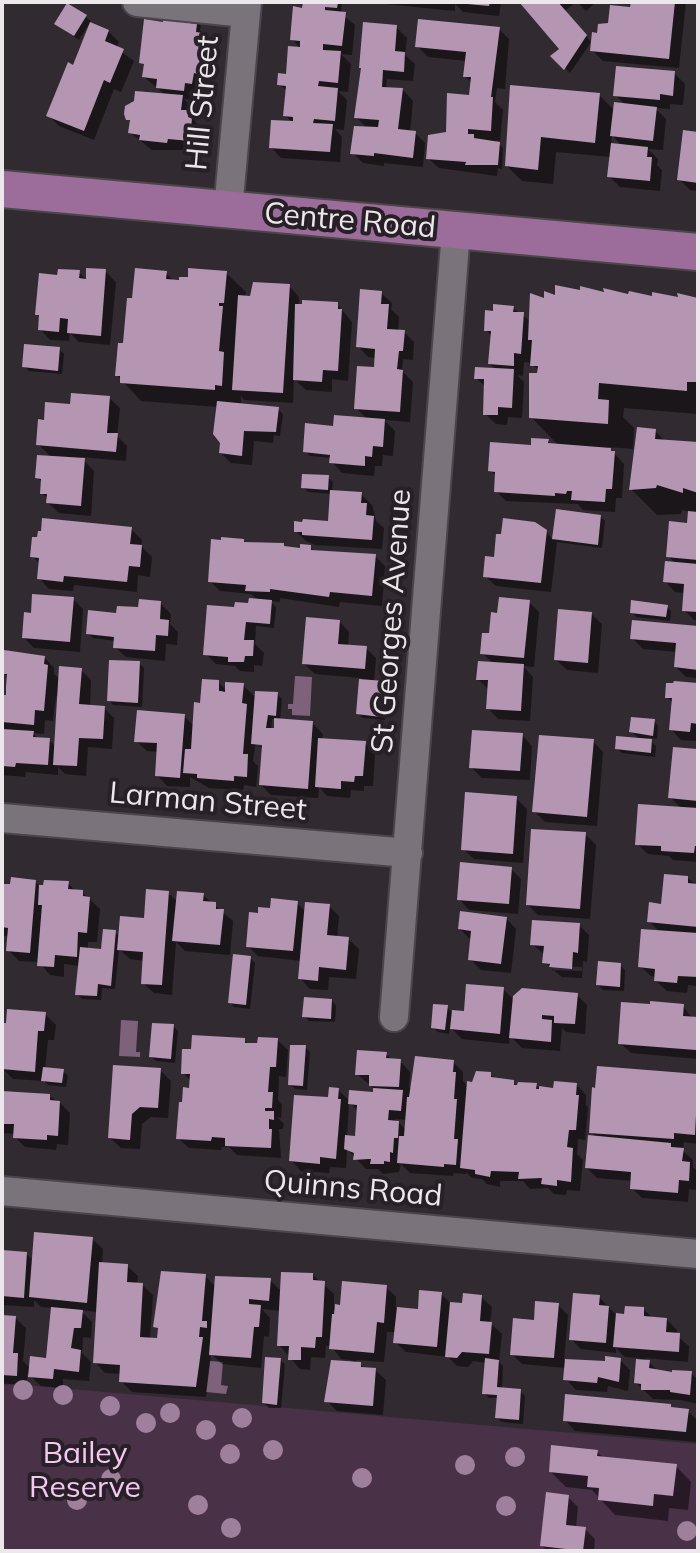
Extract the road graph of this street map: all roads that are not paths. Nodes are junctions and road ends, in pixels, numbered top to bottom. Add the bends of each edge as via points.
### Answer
1 (137, 2) edge
2 (247, 7) edge
3 (2, 189) edge
4 (228, 210) junction
5 (456, 231) junction
6 (698, 252) edge
7 (2, 818) edge
8 (408, 853) junction
9 (394, 1017) dead end
10 (2, 1191) edge
11 (698, 1254) edge

1 - 2 street
2 - 4 street, Hill Street
3 - 4 main road, Centre Road
4 - 5 main road, Centre Road
5 - 6 main road, Centre Road
5 - 8 street, St Georges Avenue
7 - 8 street, Larman Street
8 - 9 street, St Georges Avenue
10 - 11 street, Quinns Road

